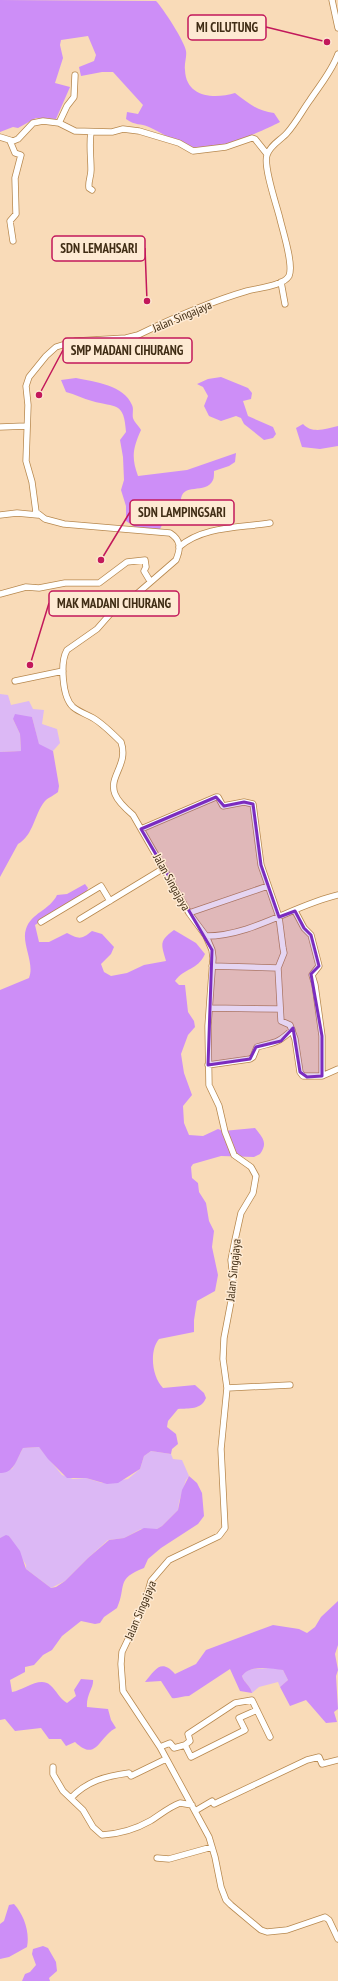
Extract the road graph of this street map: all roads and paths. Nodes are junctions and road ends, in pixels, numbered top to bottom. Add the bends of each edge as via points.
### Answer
1 (332, 0) edge
2 (338, 28) edge
3 (338, 54) edge
4 (75, 75) dead end
5 (59, 123) junction
6 (91, 132) junction
7 (0, 137) edge
8 (10, 141) junction
9 (267, 154) junction
10 (92, 190) dead end
11 (13, 241) dead end
12 (281, 282) junction
13 (285, 304) dead end
14 (26, 426) junction
15 (0, 427) edge
16 (0, 515) edge
17 (38, 515) junction
18 (270, 523) dead end
19 (179, 547) junction
20 (150, 581) junction
21 (0, 594) edge
22 (63, 670) junction
23 (15, 681) dead end
24 (141, 829) junction
25 (164, 868) junction
26 (268, 886) junction
27 (338, 895) edge
28 (110, 901) junction
29 (295, 911) junction
30 (189, 913) junction
31 (279, 917) junction
32 (80, 919) dead end
33 (41, 922) dead end
34 (206, 936) junction
35 (212, 966) junction
36 (278, 968) junction
37 (210, 1008) junction
38 (280, 1009) junction
39 (292, 1030) junction
40 (208, 1065) junction
41 (338, 1069) edge
42 (322, 1076) junction
43 (290, 1385) dead end
44 (227, 1388) junction
45 (257, 1710) junction
46 (270, 1737) dead end
47 (185, 1745) junction
48 (160, 1747) junction
49 (166, 1759) junction
50 (338, 1760) edge
51 (53, 1767) dead end
52 (71, 1798) junction
53 (192, 1805) junction
54 (195, 1811) junction
55 (212, 1847) junction
56 (157, 1858) dead end
57 (338, 1940) edge

1 - 2 street
3 - 9 street via 325,79 297,119
4 - 5 street via 74,97
5 - 6 street via 75,131
5 - 8 street via 36,122 27,127 18,138
6 - 9 street via 112,132 123,128 179,143 193,151 226,148 251,138 255,139
6 - 10 street via 91,172 88,182
7 - 8 street
8 - 11 street via 15,153 21,155 15,178 16,214 10,221
9 - 12 street via 266,160 290,266 289,275
12 - 13 street
12 - 14 street, Jalan Singajaya via 213,302 138,335 75,341 56,347 27,381
14 - 15 street
14 - 17 street, Jalan Singajaya via 26,461
16 - 17 street
17 - 19 street via 64,524 170,533 177,538
18 - 19 street via 207,532 193,536
19 - 20 street, Jalan Singajaya via 176,560
20 - 21 street via 144,571 144,560 127,562 99,583 65,583
20 - 22 street, Jalan Singajaya via 97,629 67,650
22 - 23 street
22 - 24 street, Jalan Singajaya via 65,687 72,706 94,718 121,742 123,760 113,782 114,789 117,798 133,815
24 - 25 street, Jalan Singajaya
24 - 26 street via 212,798 218,797 223,806 236,802 250,802 253,804 261,865
25 - 28 street
25 - 30 street, Jalan Singajaya
26 - 30 street
26 - 31 street
27 - 29 street
28 - 32 street
28 - 33 street via 101,886
29 - 31 street
29 - 42 street via 307,933 311,934 319,966 312,975 322,1036
30 - 34 street, Jalan Singajaya
31 - 34 street via 230,933
31 - 36 street via 284,954
34 - 35 street, Jalan Singajaya via 213,952
35 - 36 street
35 - 37 street, Jalan Singajaya
36 - 38 street
37 - 38 street
37 - 40 street, Jalan Singajaya
38 - 39 street via 281,1021 289,1024
39 - 40 street via 281,1041 257,1047 250,1059
39 - 42 street via 300,1072 307,1077
40 - 44 street, Jalan Singajaya via 209,1085 219,1106 225,1132 234,1154 251,1167 256,1176 254,1193 241,1213 231,1260 233,1291 224,1338 223,1359
41 - 42 street
43 - 44 street
44 - 48 street, Jalan Singajaya via 221,1449 225,1528 219,1536 169,1560 151,1581 144,1606 122,1652 123,1691
45 - 46 street
45 - 47 street via 252,1700 236,1703 188,1734 190,1741
45 - 47 street via 239,1718 245,1730 191,1756
47 - 48 street via 174,1748 170,1743
48 - 49 street, Jalan Singajaya
49 - 52 street via 131,1776 129,1773 103,1777 86,1785
49 - 53 street, Jalan Singajaya
50 - 54 street via 322,1764 320,1757 306,1760
51 - 52 street via 53,1774 63,1791
52 - 53 street via 102,1835 129,1830 180,1803
53 - 54 street, Jalan Singajaya
54 - 55 street, Jalan Singajaya
55 - 56 street via 169,1859
55 - 57 street, Jalan Singajaya via 226,1900 261,1930 287,1930 325,1917 329,1920

